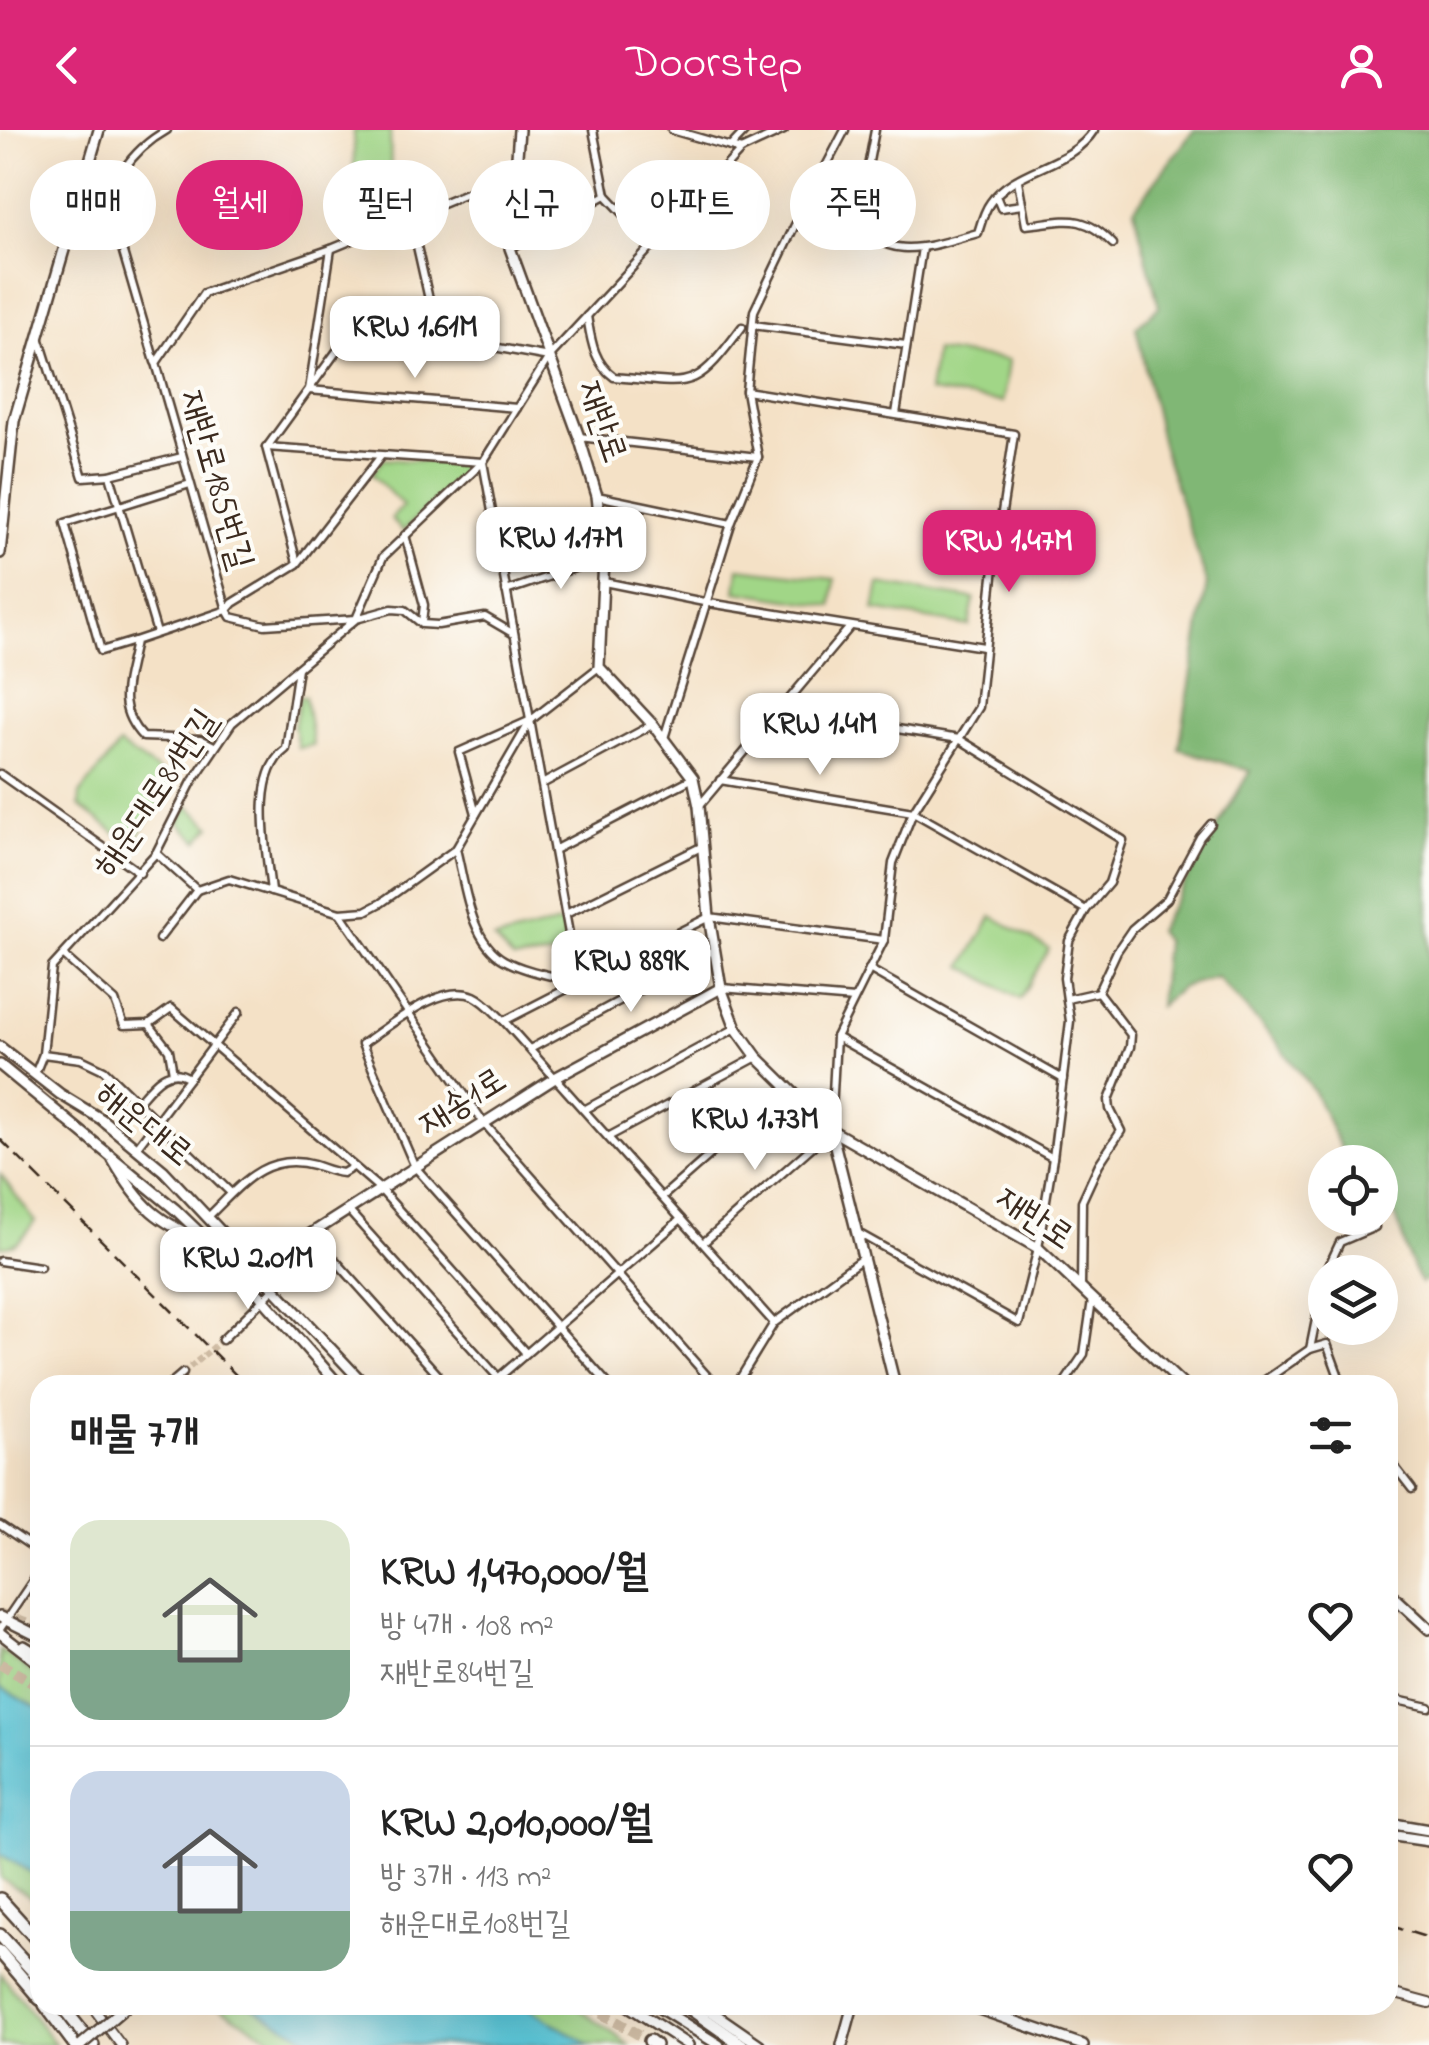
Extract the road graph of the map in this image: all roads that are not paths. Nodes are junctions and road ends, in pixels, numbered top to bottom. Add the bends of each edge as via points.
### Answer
1 (99, 130) edge
2 (167, 130) edge
3 (519, 130) edge
4 (593, 130) edge
5 (672, 130) edge
6 (746, 130) edge
7 (784, 130) edge
8 (846, 130) edge
9 (875, 130) edge
10 (1094, 130) edge
11 (730, 147) junction
12 (741, 150) junction
13 (90, 160) edge
14 (131, 160) edge
15 (517, 160) edge
16 (732, 160) edge
17 (1018, 181) junction
18 (606, 195) junction
19 (996, 196) junction
20 (595, 201) edge
21 (615, 205) edge
22 (1022, 205) junction
23 (1112, 244) dead end
24 (922, 247) junction
25 (64, 250) edge
26 (122, 250) edge
27 (325, 250) edge
28 (331, 250) edge
29 (418, 250) edge
30 (511, 250) edge
31 (648, 250) edge
32 (587, 316) junction
33 (753, 325) junction
34 (742, 327) dead end
35 (38, 334) junction
36 (437, 335) junction
37 (906, 345) junction
38 (548, 357) junction
39 (156, 363) junction
40 (309, 390) junction
41 (746, 391) junction
42 (517, 408) junction
43 (896, 414) junction
44 (579, 437) junction
45 (266, 448) junction
46 (382, 455) junction
47 (182, 457) junction
48 (758, 457) junction
49 (482, 462) junction
50 (110, 475) junction
51 (190, 484) junction
52 (597, 496) junction
53 (118, 506) junction
54 (732, 524) junction
55 (405, 535) junction
56 (0, 553) edge
57 (604, 558) junction
58 (297, 564) junction
59 (604, 582) junction
60 (506, 591) junction
61 (709, 603) junction
62 (227, 610) junction
63 (356, 619) junction
64 (422, 624) junction
65 (850, 627) junction
66 (157, 633) junction
67 (514, 634) junction
68 (135, 640) junction
69 (984, 647) junction
70 (599, 667) junction
71 (298, 668) junction
72 (780, 710) junction
73 (531, 720) junction
74 (653, 724) junction
75 (664, 738) junction
76 (959, 739) junction
77 (214, 746) junction
78 (0, 774) edge
79 (693, 778) junction
80 (720, 780) junction
81 (542, 784) junction
82 (699, 806) junction
83 (913, 812) junction
84 (477, 815) junction
85 (1211, 824) dead end
86 (702, 846) junction
87 (456, 849) junction
88 (554, 850) junction
89 (156, 853) junction
90 (140, 874) junction
91 (197, 890) junction
92 (270, 892) junction
93 (1086, 910) junction
94 (340, 913) junction
95 (566, 914) junction
96 (709, 916) junction
97 (159, 938) dead end
98 (884, 940) junction
99 (714, 950) junction
100 (63, 956) junction
101 (869, 970) junction
102 (578, 983) junction
103 (721, 988) junction
104 (1098, 992) junction
105 (854, 999) junction
106 (1067, 999) junction
107 (239, 1012) dead end
108 (407, 1015) junction
109 (504, 1021) junction
110 (149, 1024) junction
111 (736, 1028) junction
112 (836, 1037) junction
113 (215, 1044) junction
114 (0, 1047) edge
115 (530, 1049) junction
116 (42, 1054) junction
117 (756, 1058) junction
118 (0, 1064) edge
119 (174, 1073) junction
120 (36, 1074) junction
121 (189, 1078) junction
122 (555, 1078) junction
123 (1062, 1079) junction
124 (786, 1088) junction
125 (136, 1103) junction
126 (584, 1110) junction
127 (156, 1122) junction
128 (484, 1123) junction
129 (831, 1130) junction
130 (608, 1137) junction
131 (137, 1147) junction
132 (112, 1158) junction
133 (1053, 1158) junction
134 (353, 1167) junction
135 (414, 1167) junction
136 (380, 1189) junction
137 (231, 1193) junction
138 (662, 1197) junction
139 (348, 1210) junction
140 (208, 1217) junction
141 (682, 1219) junction
142 (312, 1233) junction
143 (857, 1233) junction
144 (1356, 1235) edge
145 (702, 1243) junction
146 (214, 1247) junction
147 (1038, 1248) junction
148 (1334, 1255) edge
149 (864, 1258) junction
150 (0, 1261) edge
151 (40, 1267) dead end
152 (255, 1268) junction
153 (617, 1275) junction
154 (243, 1278) junction
155 (1081, 1287) junction
156 (274, 1288) junction
157 (1092, 1299) junction
158 (262, 1300) junction
159 (774, 1323) junction
160 (556, 1328) junction
161 (222, 1340) tunnel mouth
162 (1311, 1345) edge
163 (1310, 1348) junction
164 (526, 1353) junction
165 (330, 1375) edge
166 (356, 1375) edge
167 (438, 1375) edge
168 (495, 1375) edge
169 (501, 1375) edge
170 (599, 1375) edge
171 (706, 1375) edge
172 (742, 1375) edge
173 (893, 1375) edge
174 (1070, 1375) edge
175 (1172, 1375) edge
176 (1272, 1375) edge
177 (1338, 1375) edge
178 (1398, 1471) edge
179 (1412, 1489) dead end
180 (0, 1525) edge
181 (30, 1545) edge
182 (30, 1585) edge
183 (1398, 1601) edge
184 (1, 1627) edge
185 (1429, 1630) edge
186 (30, 1636) edge
187 (30, 1649) edge
188 (30, 1655) edge
189 (1398, 1700) edge
190 (1429, 1706) edge
191 (1398, 1825) edge
192 (1429, 1830) edge
193 (1398, 1836) edge
194 (1429, 1841) edge
195 (0, 1899) edge
196 (30, 1932) edge
197 (0, 1935) edge
198 (0, 1952) edge
199 (30, 1968) edge
200 (30, 1988) edge
201 (1398, 1995) edge
202 (1429, 2003) edge
203 (53, 2015) edge
204 (69, 2015) edge
205 (98, 2015) edge
206 (116, 2015) edge
207 (642, 2015) edge
208 (671, 2015) edge
209 (699, 2015) edge
210 (716, 2015) edge
211 (850, 2015) edge
212 (996, 2015) edge
213 (78, 2045) edge
214 (94, 2045) edge
215 (121, 2045) edge
216 (688, 2045) edge
217 (719, 2045) edge
218 (742, 2045) edge
219 (760, 2045) edge
220 (842, 2045) edge
221 (1083, 2045) edge

1 - 13 main road
2 - 14 street
3 - 15 main road, 재반로
4 - 18 street
5 - 11 street
6 - 11 street
7 - 12 street
8 - 33 street via 794,226
9 - 24 street via 859,214 886,246
10 - 17 street via 1075,152
11 - 12 street
12 - 16 street, 해운대로81번길
17 - 19 street
17 - 22 street
18 - 20 street
18 - 21 street
19 - 22 street via 1001,208
19 - 24 street via 978,233
22 - 23 street via 1026,225 1080,221
24 - 37 street
25 - 35 main road
26 - 39 street
27 - 39 street, 재반로185번길 via 204,293
28 - 40 street
29 - 36 street
30 - 38 main road, 재반로
31 - 32 street, 해운대로81번길
32 - 34 street via 592,348 606,372 680,383 710,369
32 - 38 street, 해운대로81번길
33 - 37 street
33 - 41 street
35 - 50 street via 83,477
35 - 56 main road via 14,422
36 - 38 street, 재반로
36 - 40 street, 재반로 via 360,329
37 - 43 street
38 - 42 street, 해운대로81번길
38 - 44 main road, 재반로
39 - 47 street, 재반로185번길
40 - 42 street
40 - 45 street, 재반로
41 - 43 street
41 - 48 street
42 - 49 street, 해운대로81번길
43 - 69 street via 1014,434
44 - 48 street
44 - 52 main road, 재반로
45 - 46 street
45 - 58 street
46 - 49 street
46 - 58 street
47 - 50 street
47 - 51 street, 재반로185번길
48 - 54 street
49 - 55 street, 해운대로81번길
49 - 60 street
50 - 53 street
51 - 53 street
51 - 62 street, 재반로185번길
52 - 54 street
52 - 57 main road, 재반로
53 - 66 street
53 - 68 street via 65,524 101,651
54 - 61 street
55 - 63 street, 해운대로81번길 via 383,557
55 - 64 street via 424,605
57 - 59 main road, 재반로
57 - 60 street
58 - 62 street
59 - 61 street
59 - 70 main road, 재반로
60 - 67 street
61 - 65 street
61 - 75 street
62 - 63 street via 265,626
62 - 66 street
63 - 64 street via 392,609
63 - 71 street, 해운대로81번길
64 - 67 street via 484,617
65 - 69 street
65 - 72 street
66 - 68 street
67 - 73 street
68 - 77 street via 124,703 128,720 143,738 200,739
69 - 76 street via 980,707
70 - 73 street
70 - 74 main road, 재반로
71 - 77 street, 해운대로81번길
71 - 92 street via 286,749 266,774
72 - 76 street
72 - 80 street
73 - 81 street
73 - 84 street
73 - 84 street via 459,752
74 - 75 main road, 재반로
74 - 81 street
75 - 79 main road, 재반로
76 - 83 street
76 - 93 street via 1123,840 1109,884
77 - 89 street, 해운대로81번길
78 - 90 street
79 - 82 main road, 재반로
79 - 88 street
80 - 82 street
80 - 83 street
81 - 88 street
82 - 86 main road, 재반로
83 - 93 street
83 - 98 street via 892,863
84 - 87 street
85 - 104 street via 1167,899 1132,929
86 - 95 street
86 - 96 main road, 재반로
87 - 94 street via 381,903
87 - 102 street via 477,928 495,954
88 - 95 street
89 - 90 street, 해운대로81번길
89 - 91 street
90 - 100 street, 해운대로81번길
91 - 92 street via 228,879
91 - 97 street
92 - 94 street
93 - 106 street via 1069,941
94 - 108 street
95 - 102 street
96 - 98 street
96 - 99 main road, 재반로
96 - 102 street
98 - 101 street
99 - 103 main road, 재반로
99 - 115 street
100 - 110 street via 116,1001 124,1025
100 - 116 street, 해운대로81번길 via 52,967
101 - 105 street
101 - 123 street
102 - 109 street
103 - 105 street
103 - 111 main road, 재반로
103 - 122 main road, 재송1로
104 - 106 street
104 - 155 street via 1131,1034 1109,1100 1121,1130 1082,1201
105 - 112 street
106 - 123 street
107 - 113 street
108 - 109 street via 443,994 462,992
108 - 128 street
108 - 135 street via 362,1044
109 - 115 street
110 - 113 street via 172,1008
110 - 119 street via 169,1050
111 - 117 main road, 재반로
111 - 126 street
112 - 129 street
112 - 133 street
113 - 121 street
113 - 134 street
114 - 120 main road, 해운대로
115 - 122 street
116 - 120 street, 해운대로81번길
116 - 125 street via 104,1070
117 - 124 main road, 재반로
117 - 130 street
118 - 132 main road, 해운대로
119 - 121 street
119 - 125 street
120 - 131 main road, 해운대로
121 - 127 street
122 - 126 street
122 - 128 main road, 재송1로
123 - 133 street
124 - 129 main road, 재반로
124 - 138 street
125 - 127 street
126 - 130 street
127 - 131 street
127 - 137 street
128 - 135 main road, 재송1로
128 - 153 street
129 - 143 main road
129 - 145 street
129 - 147 main road, 재반로
130 - 138 street
131 - 140 main road, 해운대로
132 - 146 main road, 해운대로
132 - 146 main road via 134,1196 168,1226
133 - 147 street
134 - 136 street
134 - 137 street via 343,1173 270,1164
135 - 136 main road, 재송1로
135 - 160 street
136 - 139 main road, 재송1로
136 - 164 street
137 - 140 street
138 - 141 street
139 - 142 main road, 재송1로
139 - 168 street
140 - 152 main road, 해운대로
141 - 145 street
141 - 153 street
142 - 152 main road, 재송1로
142 - 167 street
143 - 147 street via 1018,1323
143 - 149 main road
144 - 148 street via 1340,1242
145 - 159 street
146 - 154 main road, 해운대로
147 - 155 main road, 재반로
149 - 159 street
149 - 173 main road
150 - 151 street
152 - 154 main road, 재송1로
152 - 156 main road, 해운대로
153 - 160 street
153 - 171 street
154 - 158 main road, 해운대로
155 - 157 main road, 재반로
156 - 158 street
156 - 166 main road, 해운대로
157 - 174 street via 1084,1354
157 - 175 main road, 재반로
158 - 161 street
158 - 165 main road, 해운대로
159 - 172 street
160 - 164 street
160 - 170 street
162 - 163 street
163 - 176 street
163 - 177 street via 1327,1344
164 - 169 street
178 - 179 street
180 - 181 street
182 - 184 street
183 - 185 main road
184 - 186 main road
184 - 187 main road
184 - 188 main road
189 - 190 street
191 - 192 main road
193 - 194 main road
195 - 196 highway
197 - 199 highway
198 - 200 highway
201 - 202 street
203 - 213 highway
204 - 214 highway
205 - 215 street
206 - 213 main road, bridge
207 - 216 main road
208 - 217 main road
209 - 218 highway
210 - 219 main road
211 - 220 main road
212 - 221 main road

